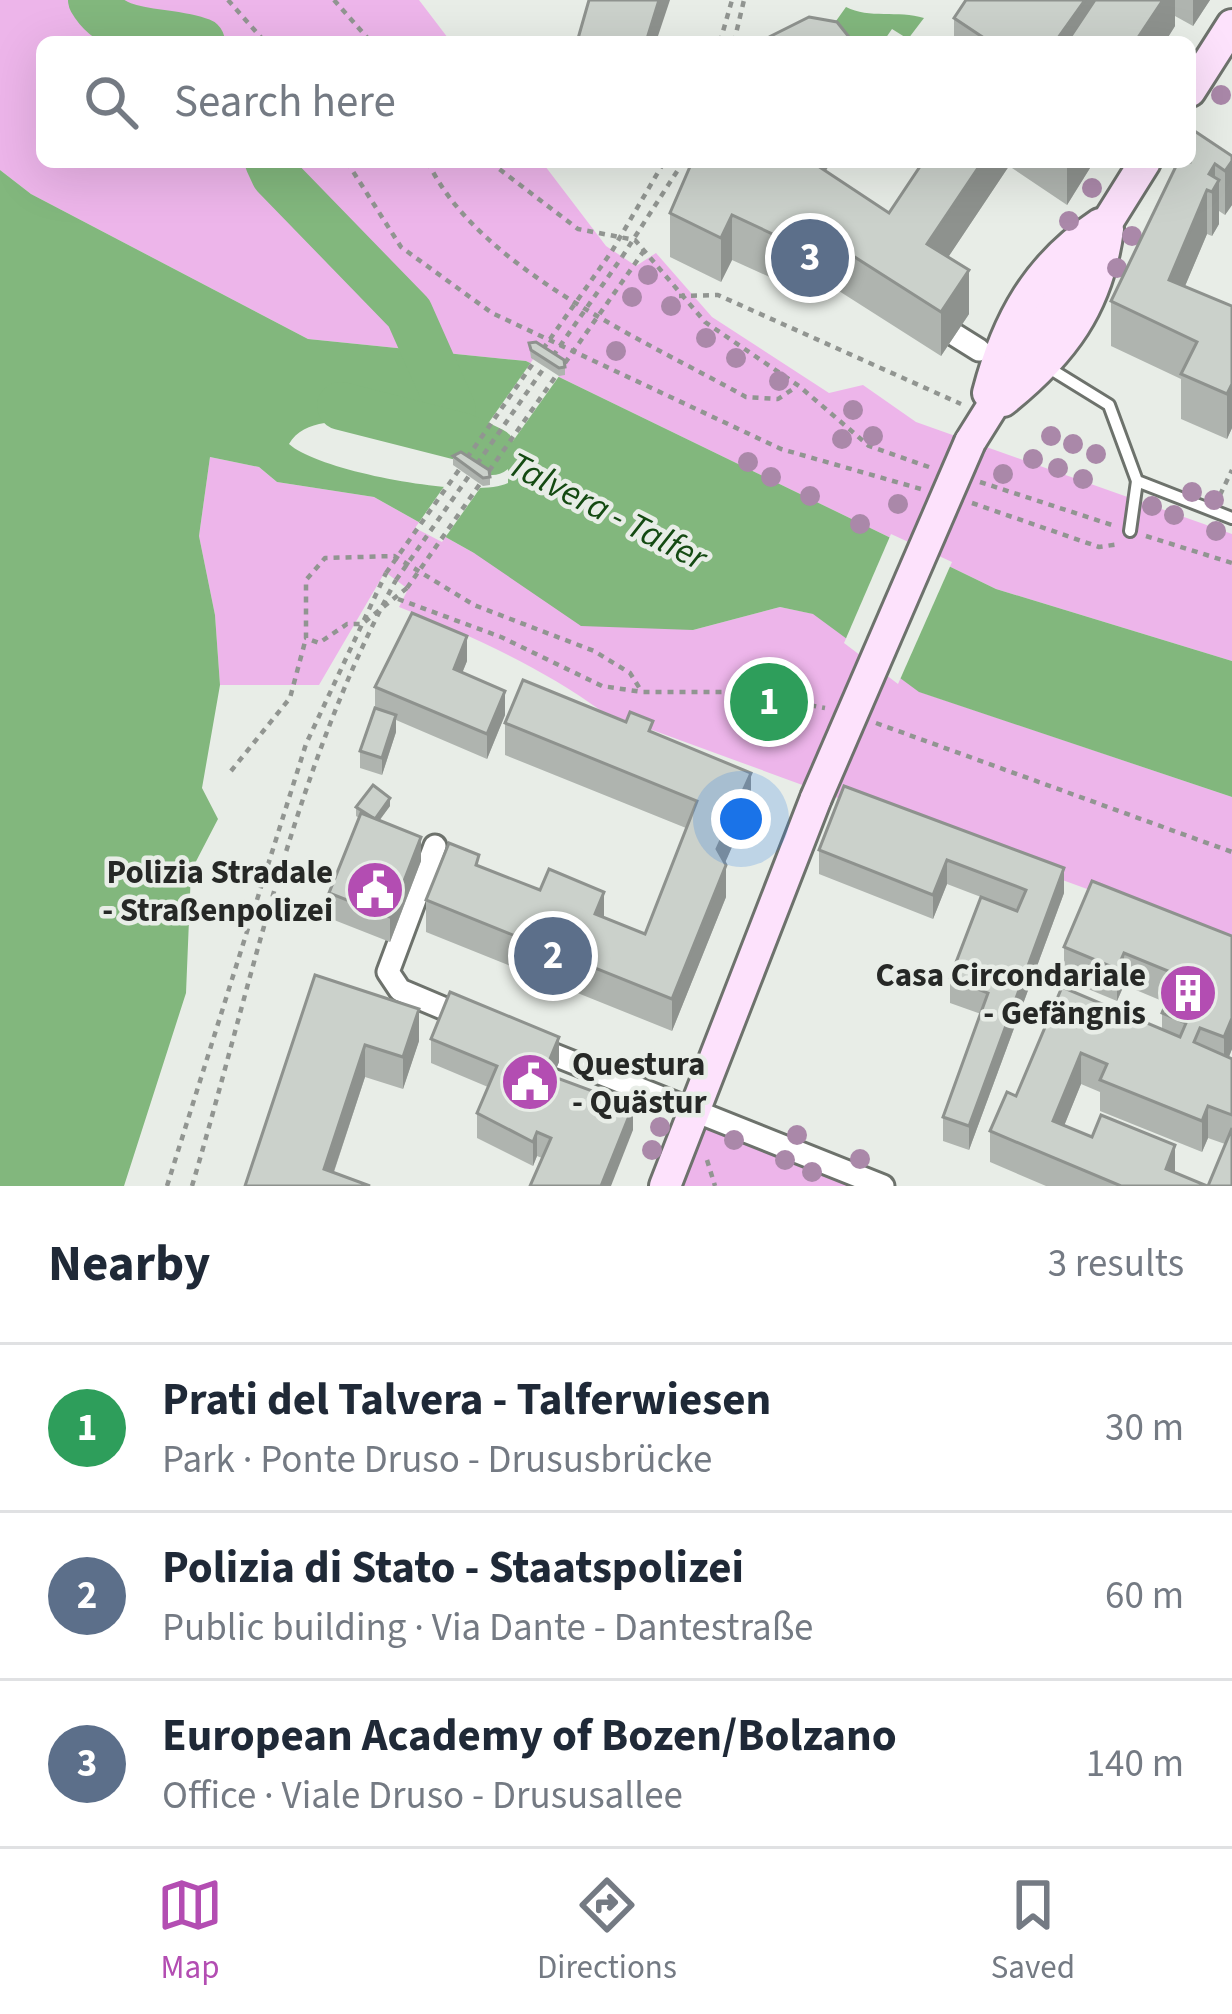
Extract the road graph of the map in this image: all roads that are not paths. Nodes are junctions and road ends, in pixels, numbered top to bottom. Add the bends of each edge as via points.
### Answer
1 (1232, 25) edge
2 (1196, 82) edge
3 (1141, 168) edge
4 (1110, 217) junction
5 (955, 335) edge
6 (979, 350) dead end
7 (1046, 366) junction
8 (975, 430) junction
9 (1137, 481) junction
10 (1232, 518) edge
11 (1130, 531) road end
12 (435, 846) dead end
13 (492, 1029) edge
14 (514, 1039) edge
15 (693, 1114) junction
16 (665, 1186) edge
17 (883, 1186) edge

1 - 2 main road
3 - 4 main road
4 - 7 main road via 1102,281
4 - 8 main road
5 - 6 street
7 - 8 main road
7 - 9 lane via 1109,405
8 - 15 main road, bridge via 816,799
9 - 10 lane
9 - 11 lane
12 - 13 street via 388,972 400,990
14 - 15 street
15 - 16 main road
15 - 17 street

